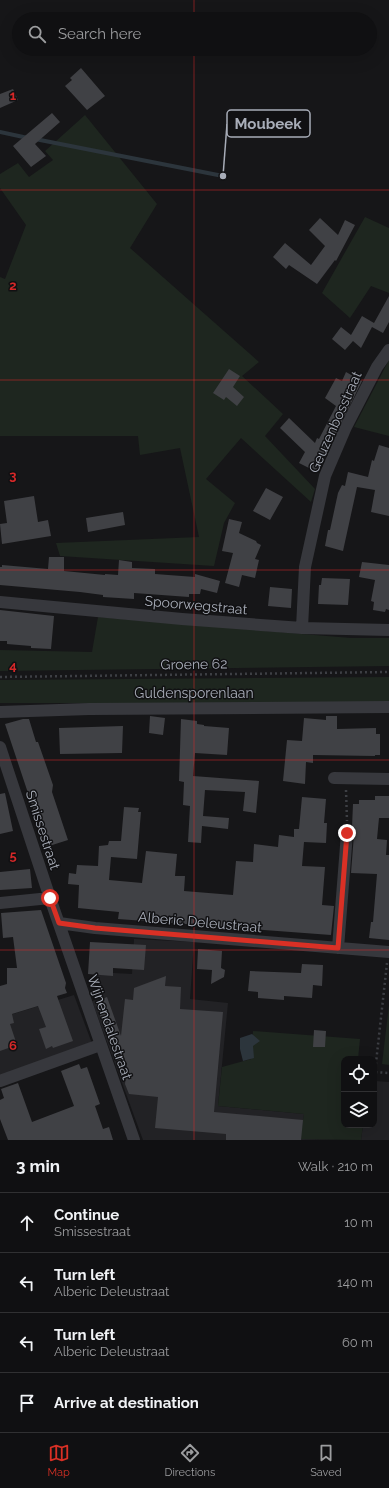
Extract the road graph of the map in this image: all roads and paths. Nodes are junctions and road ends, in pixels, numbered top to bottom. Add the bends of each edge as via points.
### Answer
1 (389, 350) edge
2 (0, 602) edge
3 (302, 628) junction
4 (389, 630) edge
5 (389, 672) edge
6 (0, 677) edge
7 (389, 707) edge
8 (0, 712) edge
9 (0, 747) edge
10 (340, 778) joint
11 (389, 779) edge
12 (347, 833) joint
13 (50, 898) junction
14 (0, 903) edge
15 (59, 923) junction
16 (338, 948) junction
17 (389, 952) edge
18 (100, 1045) junction
19 (389, 1073) edge
20 (0, 1081) edge
21 (134, 1140) edge

1 - 3 street, Geuzenbosstraat via 377,367 346,427 325,476 305,567
2 - 3 street, Spoorwegstraat
3 - 4 street, Spoorwegstraat
5 - 6 path, Groene 62
7 - 8 street, Guldensporenlaan
9 - 13 street, Smissestraat
10 - 11 street
10 - 12 path via 348,804
12 - 16 street
13 - 14 street
13 - 15 street, Smissestraat
15 - 16 street, Alberic Deleustraat
15 - 18 street, Wijnendalestraat
16 - 17 street, Alberic Deleustraat
17 - 19 path via 375,1072
18 - 20 street
18 - 21 street, Wijnendalestraat

